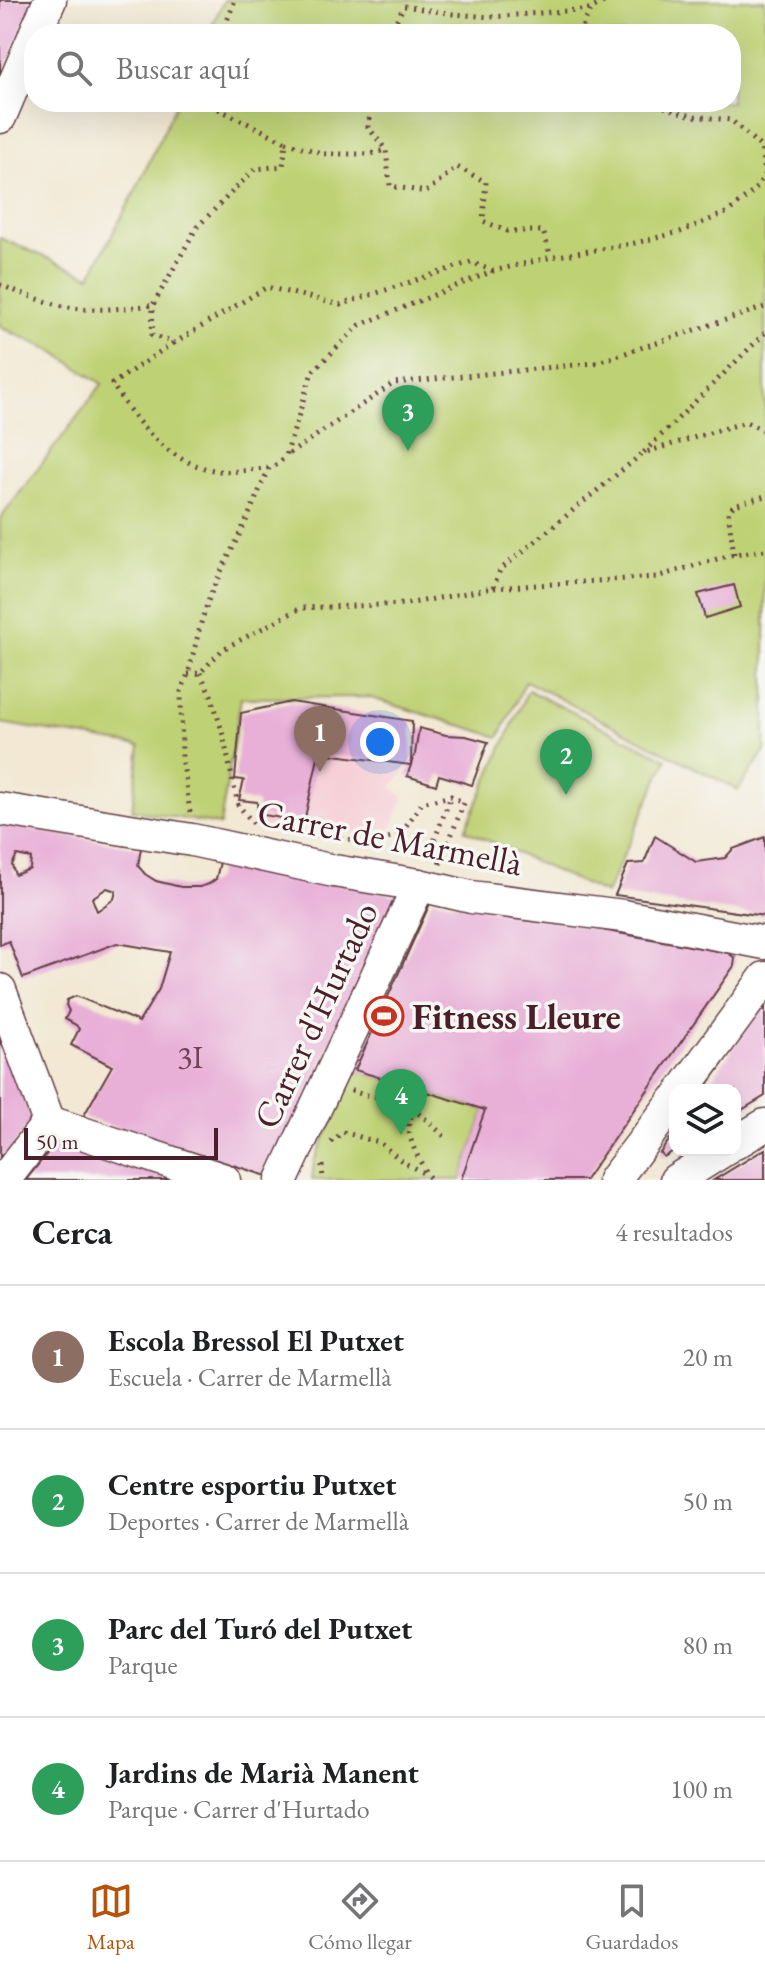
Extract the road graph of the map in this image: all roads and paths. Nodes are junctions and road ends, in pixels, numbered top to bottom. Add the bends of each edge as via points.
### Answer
1 (50, 0) edge
2 (608, 0) edge
3 (235, 2) edge
4 (590, 9) junction
5 (40, 24) edge
6 (226, 24) edge
7 (394, 24) edge
8 (583, 24) edge
9 (24, 61) edge
10 (224, 112) edge
11 (370, 112) edge
12 (680, 112) edge
13 (0, 117) edge
14 (286, 142) junction
15 (386, 150) junction
16 (764, 162) edge
17 (552, 257) junction
18 (493, 271) junction
19 (0, 285) edge
20 (153, 305) junction
21 (765, 307) edge
22 (765, 333) edge
23 (174, 343) junction
24 (765, 431) edge
25 (643, 453) junction
26 (286, 456) junction
27 (269, 468) junction
28 (765, 496) edge
29 (765, 550) edge
30 (734, 554) junction
31 (493, 588) junction
32 (200, 673) junction
33 (188, 674) junction
34 (451, 796) junction
35 (0, 809) edge
36 (191, 821) dead end
37 (256, 827) dead end
38 (303, 833) dead end
39 (445, 853) dead end
40 (430, 874) junction
41 (765, 943) edge
42 (765, 978) edge
43 (0, 990) edge
44 (687, 1084) edge
45 (361, 1095) dead end
46 (669, 1108) edge
47 (416, 1110) junction
48 (49, 1122) junction
49 (765, 1125) edge
50 (444, 1136) dead end
51 (741, 1139) edge
52 (325, 1148) dead end
53 (714, 1156) edge
54 (323, 1158) dead end
55 (430, 1177) edge
56 (4, 1180) edge
57 (224, 1180) edge
58 (282, 1180) edge
59 (323, 1180) edge
60 (614, 1180) edge
61 (676, 1180) edge

1 - 5 street
2 - 4 path
3 - 6 path
4 - 7 path via 491,17 404,6
4 - 8 path
9 - 13 street
10 - 14 path
11 - 15 path via 368,127
12 - 16 path via 731,120 761,147
14 - 15 path via 324,154
14 - 20 path via 283,166 255,169 197,227
15 - 17 path via 390,186 426,192 457,167 486,182 483,221 507,231 543,231
16 - 17 path via 759,184 728,212 680,232
17 - 18 path
18 - 23 path via 471,262 340,305 267,287
18 - 26 path via 360,325 312,372
19 - 20 path via 82,309
20 - 23 path via 152,335
21 - 26 path via 595,363 394,383
22 - 25 path
23 - 27 path via 112,384 124,403 151,436 188,462 218,471
24 - 25 path via 746,422
25 - 31 path via 500,570
26 - 27 path
27 - 33 path via 213,588
28 - 30 path via 734,505 728,512
29 - 30 path
30 - 31 path via 656,577
31 - 32 path via 407,604 301,608 223,649
32 - 33 path
32 - 37 path via 222,731 238,805
33 - 36 path via 181,692 182,757
34 - 38 path via 422,803 399,836 366,842
34 - 39 path via 464,803
34 - 40 path via 434,841
35 - 40 street, Carrer de Marmellà via 192,840 334,871
40 - 41 street, Carrer de Marmellà via 471,897 623,916
40 - 58 street, Carrer d'Hurtado
42 - 44 street
43 - 48 street
45 - 47 path
46 - 60 street
47 - 50 path
47 - 55 path via 408,1124
48 - 56 street
48 - 57 street
49 - 51 street
52 - 55 path via 343,1132 380,1143
53 - 61 street
54 - 59 path

